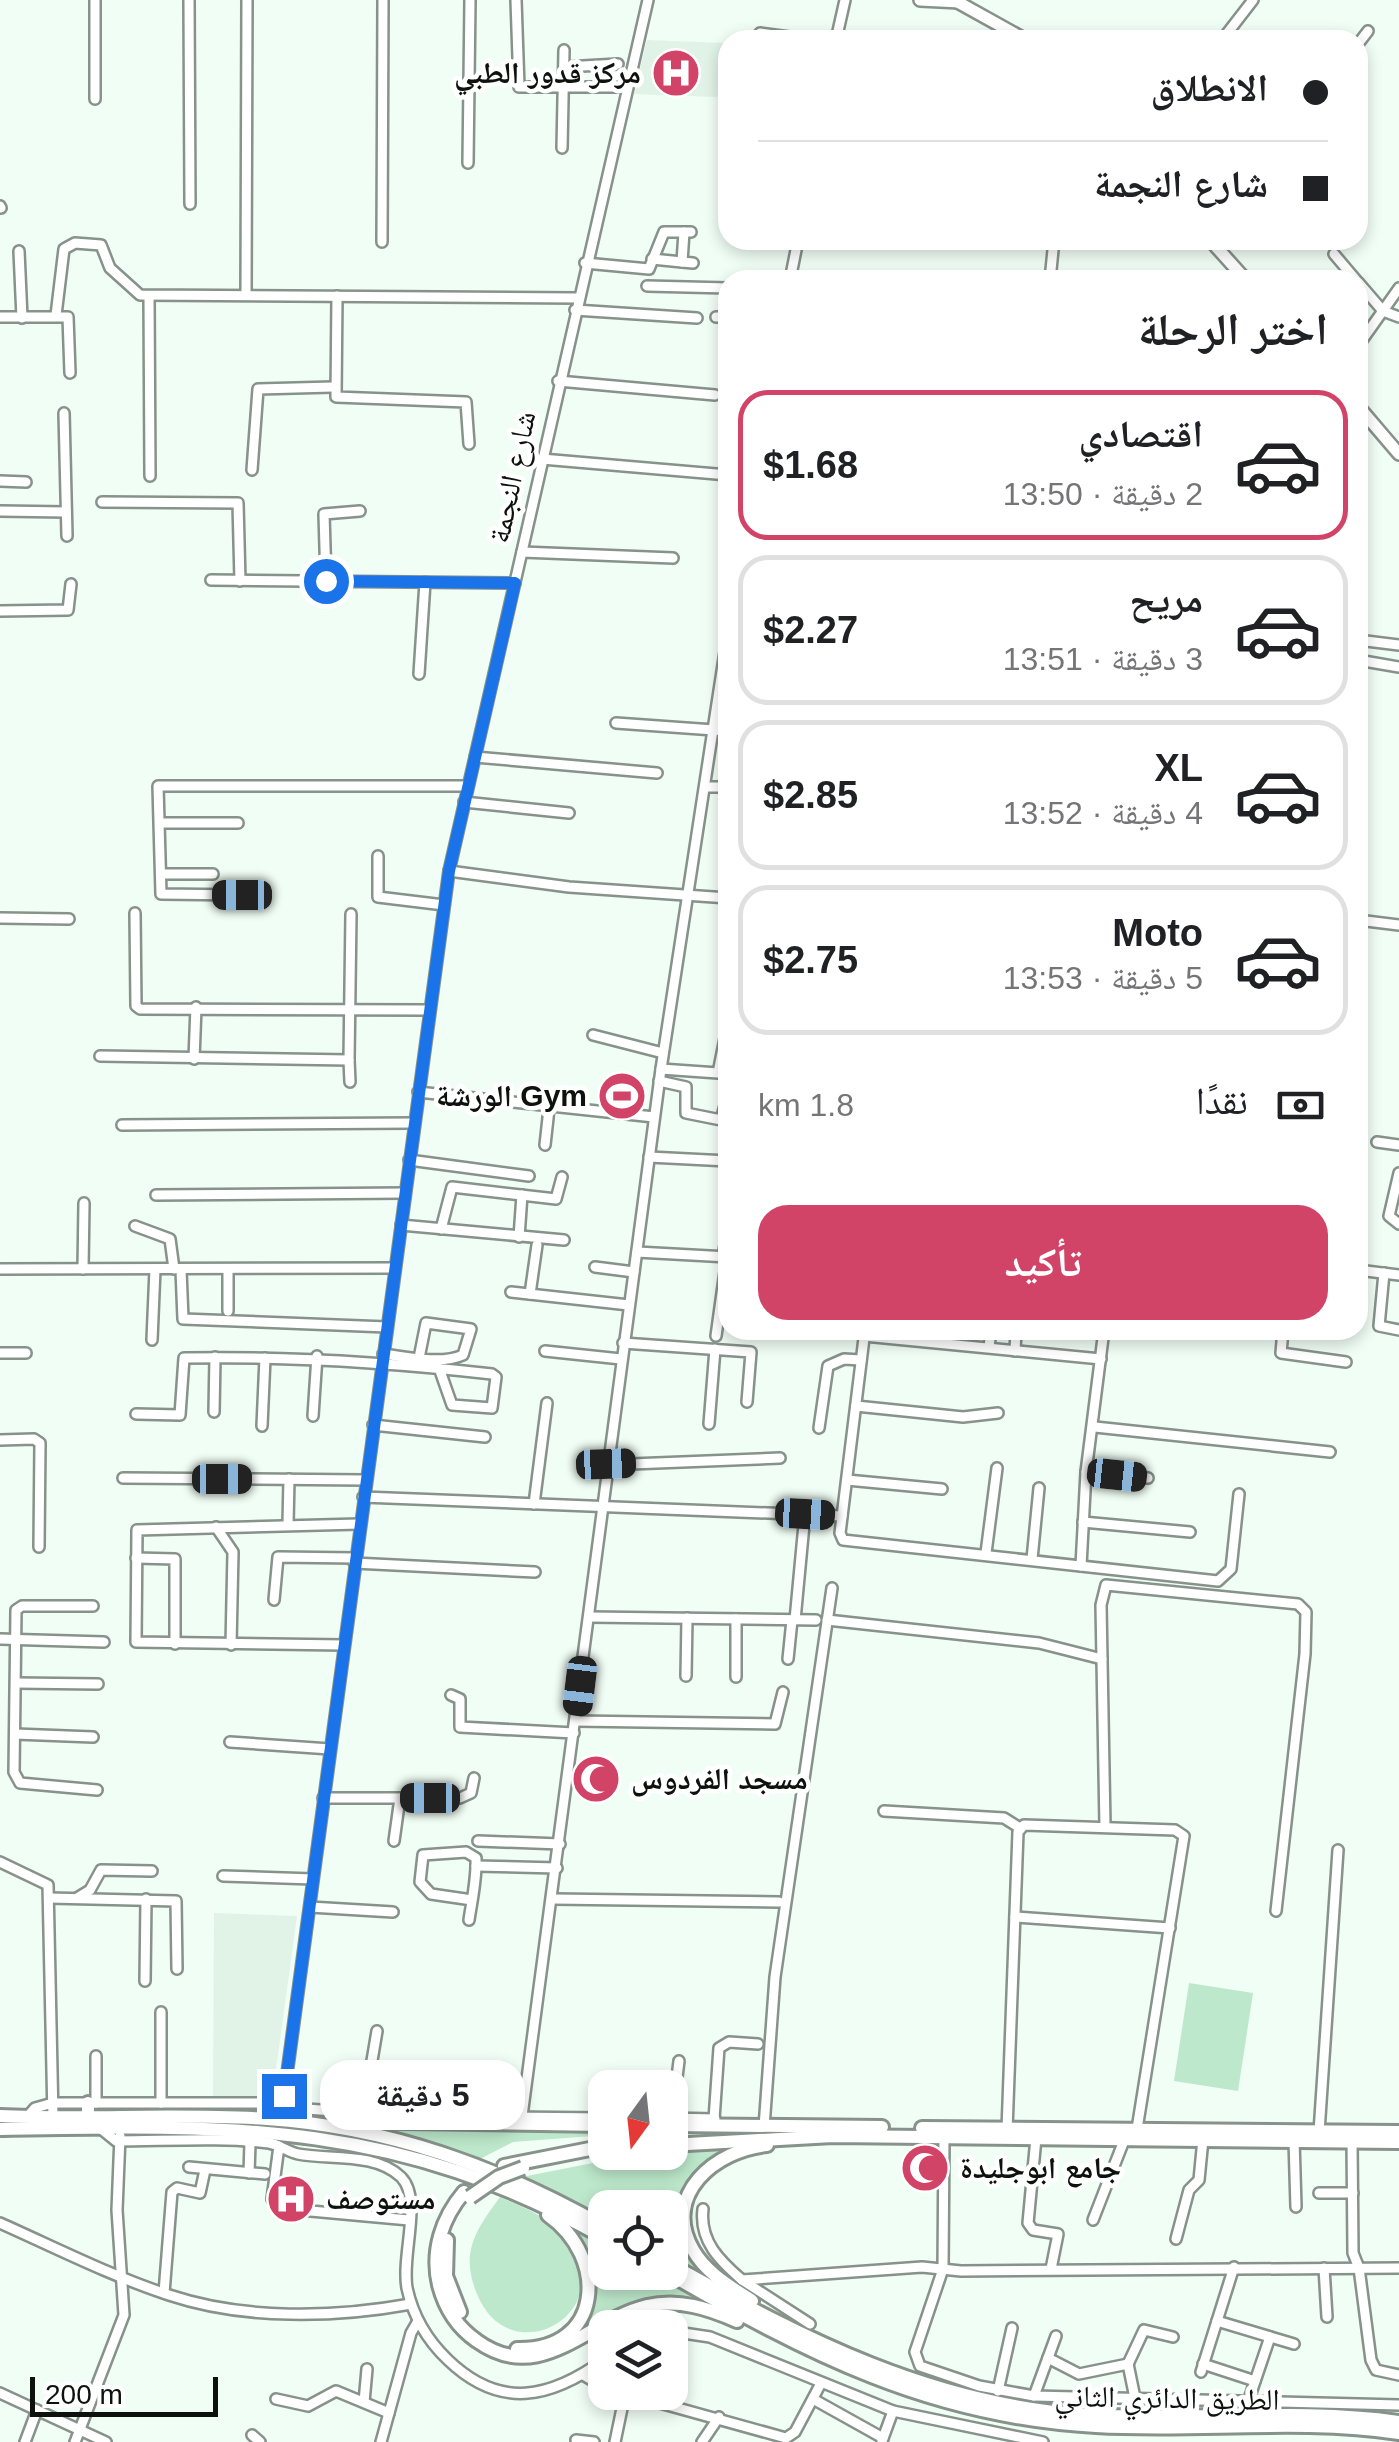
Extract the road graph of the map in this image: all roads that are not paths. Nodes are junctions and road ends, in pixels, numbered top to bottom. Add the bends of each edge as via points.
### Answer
1 (95, 0) edge
2 (189, 0) edge
3 (248, 0) edge
4 (383, 0) edge
5 (470, 0) edge
6 (516, 0) edge
7 (648, 0) edge
8 (844, 0) edge
9 (920, 0) edge
10 (1253, 0) edge
11 (964, 2) edge
12 (838, 30) edge
13 (1010, 30) edge
14 (1230, 30) edge
15 (564, 50) dead end
16 (618, 64) dead end
17 (565, 67) junction
18 (626, 87) junction
19 (566, 88) junction
20 (96, 99) dead end
21 (562, 148) dead end
22 (468, 163) dead end
23 (190, 204) dead end
24 (382, 242) dead end
25 (1219, 250) edge
26 (19, 251) dead end
27 (1334, 254) dead end
28 (652, 259) junction
29 (586, 263) junction
30 (1237, 270) edge
31 (1348, 270) edge
32 (647, 286) dead end
33 (718, 288) edge
34 (1399, 288) edge
35 (1368, 294) edge
36 (246, 295) junction
37 (150, 296) junction
38 (337, 296) junction
39 (577, 298) junction
40 (574, 310) junction
41 (1382, 311) junction
42 (56, 315) junction
43 (1399, 317) edge
44 (0, 318) edge
45 (22, 318) junction
46 (698, 318) dead end
47 (1368, 331) edge
48 (70, 373) dead end
49 (558, 381) junction
50 (333, 386) junction
51 (715, 395) dead end
52 (64, 414) dead end
53 (1368, 418) edge
54 (469, 444) dead end
55 (1399, 454) edge
56 (542, 459) junction
57 (252, 470) dead end
58 (718, 475) edge
59 (150, 476) dead end
60 (0, 481) edge
61 (26, 482) dead end
62 (102, 502) dead end
63 (360, 511) dead end
64 (0, 512) edge
65 (66, 512) junction
66 (67, 536) dead end
67 (522, 552) junction
68 (673, 558) dead end
69 (210, 580) dead end
70 (240, 581) junction
71 (326, 581) junction
72 (426, 582) junction
73 (515, 583) junction
74 (71, 584) dead end
75 (0, 611) edge
76 (1368, 641) edge
77 (1399, 645) edge
78 (1368, 661) edge
79 (1399, 666) edge
80 (419, 674) dead end
81 (718, 713) edge
82 (616, 723) dead end
83 (712, 730) junction
84 (718, 731) edge
85 (475, 757) junction
86 (657, 773) dead end
87 (467, 786) junction
88 (704, 787) junction
89 (718, 787) edge
90 (464, 802) junction
91 (569, 812) dead end
92 (160, 823) junction
93 (238, 823) dead end
94 (378, 856) dead end
95 (449, 871) junction
96 (161, 874) junction
97 (213, 874) dead end
98 (242, 895) dead end
99 (686, 896) junction
100 (718, 898) edge
101 (444, 905) junction
102 (134, 912) dead end
103 (351, 914) dead end
104 (0, 918) edge
105 (69, 919) dead end
106 (1368, 921) edge
107 (1399, 925) edge
108 (196, 1007) junction
109 (351, 1009) junction
110 (429, 1010) junction
111 (593, 1035) dead end
112 (663, 1052) junction
113 (100, 1056) dead end
114 (194, 1058) junction
115 (350, 1060) junction
116 (718, 1072) edge
117 (660, 1075) junction
118 (350, 1082) dead end
119 (418, 1092) junction
120 (549, 1108) junction
121 (654, 1117) junction
122 (718, 1119) edge
123 (413, 1123) junction
124 (122, 1125) dead end
125 (1377, 1142) dead end
126 (544, 1145) dead end
127 (1399, 1146) edge
128 (650, 1157) junction
129 (409, 1160) junction
130 (718, 1160) edge
131 (1399, 1173) edge
132 (529, 1176) dead end
133 (562, 1177) dead end
134 (405, 1193) junction
135 (156, 1195) dead end
136 (522, 1195) junction
137 (84, 1203) dead end
138 (1399, 1224) edge
139 (135, 1226) dead end
140 (400, 1226) junction
141 (441, 1229) junction
142 (519, 1237) junction
143 (564, 1240) dead end
144 (538, 1246) dead end
145 (636, 1252) junction
146 (718, 1257) edge
147 (595, 1267) dead end
148 (0, 1268) edge
149 (395, 1268) junction
150 (83, 1269) junction
151 (155, 1269) junction
152 (177, 1269) junction
153 (228, 1269) junction
154 (1368, 1271) edge
155 (634, 1272) junction
156 (1384, 1273) junction
157 (1399, 1275) edge
158 (512, 1292) dead end
159 (530, 1294) junction
160 (629, 1306) junction
161 (228, 1311) dead end
162 (718, 1320) edge
163 (387, 1328) junction
164 (1399, 1330) edge
165 (716, 1336) dead end
166 (152, 1340) dead end
167 (864, 1340) edge
168 (927, 1340) edge
169 (990, 1340) edge
170 (1016, 1340) edge
171 (1103, 1340) edge
172 (1282, 1340) edge
173 (624, 1343) junction
174 (989, 1347) junction
175 (715, 1349) junction
176 (544, 1351) dead end
177 (1016, 1351) junction
178 (0, 1353) edge
179 (26, 1353) dead end
180 (317, 1356) junction
181 (215, 1357) junction
182 (383, 1357) junction
183 (266, 1358) junction
184 (419, 1358) junction
185 (621, 1358) junction
186 (1101, 1359) junction
187 (861, 1360) junction
188 (1346, 1362) dead end
189 (439, 1368) junction
190 (747, 1402) dead end
191 (546, 1404) dead end
192 (856, 1406) junction
193 (214, 1412) dead end
194 (998, 1412) dead end
195 (136, 1414) dead end
196 (313, 1416) dead end
197 (709, 1424) dead end
198 (373, 1425) junction
199 (262, 1426) dead end
200 (1094, 1426) junction
201 (819, 1428) dead end
202 (484, 1437) dead end
203 (0, 1440) edge
204 (1330, 1452) dead end
205 (780, 1458) dead end
206 (606, 1464) junction
207 (998, 1468) dead end
208 (1086, 1472) junction
209 (122, 1478) dead end
210 (1148, 1478) dead end
211 (289, 1479) junction
212 (365, 1480) junction
213 (847, 1480) junction
214 (1039, 1488) dead end
215 (942, 1489) dead end
216 (1240, 1494) dead end
217 (363, 1497) junction
218 (534, 1504) junction
219 (601, 1506) junction
220 (805, 1514) junction
221 (842, 1516) junction
222 (1083, 1522) junction
223 (288, 1524) junction
224 (360, 1524) junction
225 (216, 1526) junction
226 (1190, 1532) dead end
227 (39, 1547) dead end
228 (986, 1554) junction
229 (136, 1558) junction
230 (1032, 1558) junction
231 (355, 1560) junction
232 (1081, 1566) junction
233 (535, 1572) dead end
234 (832, 1588) dead end
235 (274, 1600) dead end
236 (93, 1606) dead end
237 (589, 1616) junction
238 (686, 1618) junction
239 (736, 1619) junction
240 (794, 1620) junction
241 (822, 1620) junction
242 (16, 1638) junction
243 (0, 1639) edge
244 (104, 1642) dead end
245 (175, 1644) junction
246 (230, 1644) junction
247 (344, 1645) junction
248 (788, 1659) dead end
249 (1102, 1659) junction
250 (686, 1676) dead end
251 (736, 1677) dead end
252 (16, 1683) junction
253 (98, 1684) dead end
254 (783, 1692) dead end
255 (451, 1695) dead end
256 (576, 1720) junction
257 (574, 1733) junction
258 (16, 1734) junction
259 (93, 1737) dead end
260 (230, 1742) dead end
261 (330, 1749) junction
262 (474, 1778) dead end
263 (97, 1790) dead end
264 (324, 1798) junction
265 (400, 1798) junction
266 (884, 1811) dead end
267 (1105, 1826) junction
268 (1020, 1828) junction
269 (394, 1841) dead end
270 (478, 1841) dead end
271 (560, 1844) junction
272 (1338, 1850) dead end
273 (0, 1862) edge
274 (476, 1866) junction
275 (557, 1868) junction
276 (152, 1871) dead end
277 (223, 1876) dead end
278 (314, 1880) junction
279 (49, 1898) junction
280 (76, 1898) junction
281 (146, 1899) junction
282 (553, 1899) junction
283 (472, 1900) junction
284 (779, 1902) dead end
285 (310, 1907) junction
286 (1276, 1911) dead end
287 (393, 1912) dead end
288 (1015, 1917) junction
289 (469, 1920) dead end
290 (1170, 1928) junction
291 (177, 1969) dead end
292 (144, 1981) dead end
293 (161, 2012) dead end
294 (377, 2031) dead end
295 (758, 2044) dead end
296 (96, 2056) dead end
297 (680, 2061) dead end
298 (679, 2070) edge
299 (284, 2096) junction
300 (92, 2103) junction
301 (162, 2103) junction
302 (53, 2110) junction
303 (363, 2114) junction
304 (0, 2116) edge
305 (522, 2116) junction
306 (88, 2118) junction
307 (269, 2119) junction
308 (588, 2120) edge
309 (588, 2121) edge
310 (688, 2122) edge
311 (727, 2124) junction
312 (764, 2126) junction
313 (100, 2128) junction
314 (130, 2128) junction
315 (0, 2129) edge
316 (1138, 2129) junction
317 (1399, 2132) edge
318 (688, 2133) edge
319 (1007, 2133) junction
320 (193, 2135) junction
321 (1318, 2135) junction
322 (859, 2136) junction
323 (944, 2137) junction
324 (1036, 2138) junction
325 (1124, 2138) junction
326 (1203, 2139) junction
327 (116, 2140) junction
328 (1294, 2140) junction
329 (1352, 2141) junction
330 (1399, 2142) edge
331 (250, 2143) junction
332 (688, 2144) edge
333 (279, 2146) junction
334 (588, 2149) edge
335 (588, 2156) edge
336 (189, 2167) dead end
337 (205, 2170) junction
338 (248, 2173) junction
339 (265, 2174) dead end
340 (508, 2189) junction
341 (1319, 2193) dead end
342 (1352, 2193) junction
343 (467, 2194) junction
344 (1296, 2207) dead end
345 (703, 2209) dead end
346 (588, 2218) edge
347 (410, 2220) junction
348 (1093, 2220) dead end
349 (0, 2223) edge
350 (588, 2229) edge
351 (1176, 2239) dead end
352 (1234, 2267) junction
353 (943, 2268) junction
354 (1324, 2268) junction
355 (1359, 2268) junction
356 (1399, 2268) edge
357 (1052, 2270) junction
358 (688, 2275) edge
359 (120, 2276) junction
360 (742, 2280) junction
361 (688, 2283) edge
362 (164, 2293) junction
363 (411, 2304) junction
364 (1328, 2317) dead end
365 (1217, 2321) junction
366 (418, 2322) junction
367 (810, 2324) dead end
368 (1012, 2328) dead end
369 (688, 2334) edge
370 (1056, 2336) dead end
371 (1173, 2337) dead end
372 (1270, 2337) junction
373 (802, 2342) junction
374 (1294, 2344) dead end
375 (1048, 2358) junction
376 (1128, 2364) junction
377 (367, 2369) dead end
378 (588, 2372) edge
379 (583, 2375) junction
380 (1399, 2375) edge
381 (588, 2378) edge
382 (1255, 2381) junction
383 (820, 2385) junction
384 (998, 2390) junction
385 (0, 2392) edge
386 (1034, 2396) junction
387 (276, 2398) dead end
388 (813, 2398) junction
389 (1135, 2398) junction
390 (1249, 2399) junction
391 (364, 2402) junction
392 (1399, 2406) edge
393 (688, 2409) edge
394 (37, 2410) junction
395 (620, 2410) edge
396 (893, 2411) junction
397 (389, 2413) junction
398 (719, 2417) junction
399 (1399, 2422) edge
400 (80, 2430) junction
401 (1399, 2433) edge
402 (979, 2436) edge
403 (576, 2440) dead end
404 (883, 2440) edge
405 (24, 2442) edge
406 (74, 2442) edge
407 (106, 2442) edge
408 (381, 2442) edge
409 (594, 2442) edge
410 (615, 2442) edge
411 (702, 2442) edge
412 (1042, 2442) edge

1 - 20 street
2 - 23 street
3 - 36 street
4 - 24 street
5 - 22 street
6 - 19 street via 516,85
7 - 18 street, شارع النجمة
8 - 12 street
9 - 11 main road
10 - 14 street
11 - 13 main road
15 - 17 street
16 - 17 street
17 - 19 street
18 - 19 street
18 - 29 street, شارع النجمة
19 - 21 street
25 - 30 main road
26 - 45 street
27 - 31 street
28 - 28 street via 664,232 688,232 688,262
28 - 29 street via 649,269
29 - 39 street, شارع النجمة
32 - 33 street
34 - 41 street
35 - 41 street
36 - 37 street
36 - 38 street
37 - 42 street via 118,277 101,245 70,243
37 - 59 street
38 - 39 street
38 - 50 street
39 - 40 street, شارع النجمة
40 - 46 street
40 - 49 street, شارع النجمة
41 - 43 street
41 - 47 street
42 - 45 street
42 - 48 street via 70,320
44 - 45 street
49 - 51 street
49 - 56 street, شارع النجمة
50 - 54 street via 340,399 466,402
50 - 57 street via 258,389
52 - 65 street
53 - 55 main road
56 - 58 street
56 - 67 street, شارع النجمة
60 - 61 street
62 - 70 street via 238,503
63 - 71 street via 324,514
64 - 65 street
65 - 66 street
67 - 68 street
67 - 73 street, شارع النجمة
69 - 70 street
70 - 71 street
71 - 72 street
72 - 73 street
72 - 80 street
73 - 85 street, شارع النجمة
74 - 75 street via 68,610
76 - 77 street
78 - 79 street
81 - 83 street
82 - 83 street
83 - 84 street
83 - 88 street
85 - 86 street
85 - 87 street, شارع النجمة
87 - 90 street, شارع النجمة
87 - 92 street via 161,784
88 - 89 street
88 - 99 street
90 - 91 street
90 - 95 street, شارع النجمة
92 - 93 street
92 - 96 street
94 - 101 street via 378,898
95 - 99 street
95 - 101 street, شارع النجمة
96 - 97 street
96 - 98 street via 166,895
99 - 100 street
99 - 112 street
101 - 110 street, شارع النجمة
102 - 108 street via 137,1008
103 - 109 street
104 - 105 street
106 - 107 street
108 - 109 street
108 - 114 street
109 - 110 street
109 - 115 street
110 - 119 street, شارع النجمة
111 - 112 street
112 - 117 street
113 - 114 street
114 - 115 street
115 - 118 street
116 - 117 street
117 - 121 street
117 - 122 street via 686,1087 686,1113
119 - 120 street
119 - 123 street, شارع النجمة
120 - 121 street
120 - 126 street
121 - 128 street
123 - 124 street
123 - 129 street, شارع النجمة
125 - 127 street
128 - 130 street
128 - 145 street
129 - 132 street
129 - 134 street, شارع النجمة
131 - 138 street via 1389,1216
133 - 136 street via 556,1199
134 - 135 street
134 - 140 street, شارع النجمة
136 - 141 street via 452,1187
136 - 142 street
137 - 150 street
139 - 152 street via 170,1239
140 - 141 street
140 - 149 street, شارع النجمة
141 - 142 street
142 - 143 street
144 - 159 street
145 - 146 street
145 - 155 street
147 - 155 street
148 - 150 street
149 - 153 street
149 - 163 street, شارع النجمة
150 - 151 street
151 - 152 street
151 - 166 street
152 - 153 street
152 - 163 street via 183,1319
153 - 161 street
154 - 156 street
155 - 160 street
156 - 157 street
156 - 164 street via 1379,1326
158 - 159 street
159 - 160 street
160 - 173 street
162 - 165 street
163 - 182 street, شارع النجمة
167 - 187 street
168 - 174 street
169 - 174 street
170 - 177 street
171 - 186 street
172 - 188 street via 1281,1353
173 - 175 street
173 - 185 street
174 - 177 street
175 - 190 street via 750,1352
175 - 197 street
176 - 185 street
177 - 186 street
178 - 179 street
180 - 182 street
180 - 183 street
180 - 196 street
181 - 183 street
181 - 193 street
181 - 195 street via 184,1358 180,1415
182 - 184 street
182 - 189 street
182 - 198 street, شارع النجمة
183 - 199 street
184 - 184 street via 463,1355 471,1329 426,1323
185 - 206 street
186 - 200 street
187 - 192 street
187 - 201 street via 828,1366
189 - 189 street via 452,1405 492,1408 496,1376
191 - 218 street
192 - 194 street via 963,1416
192 - 213 street
198 - 202 street
198 - 212 street, شارع النجمة
200 - 204 street
200 - 208 street
203 - 227 street via 40,1444
205 - 206 street
206 - 219 street
207 - 228 street
208 - 210 street
208 - 222 street
209 - 211 street
211 - 212 street
211 - 223 street
212 - 217 street, شارع النجمة
213 - 215 street
213 - 221 street
214 - 230 street
216 - 232 street via 1225,1579
217 - 218 street
217 - 224 street, شارع النجمة
218 - 219 street
219 - 220 street
219 - 237 street
220 - 221 street
220 - 240 street
221 - 228 street via 844,1540
222 - 226 street
222 - 232 street
223 - 224 street
223 - 225 street
224 - 231 street, شارع النجمة
225 - 229 street via 137,1530
225 - 246 street via 233,1552
228 - 230 street
229 - 245 street via 136,1642
229 - 245 street via 176,1559
230 - 232 street
231 - 233 street
231 - 235 street via 278,1557
231 - 247 street, شارع النجمة
234 - 241 street
236 - 242 street via 18,1607
237 - 238 street
237 - 256 street
238 - 239 street
238 - 250 street
239 - 240 street
239 - 251 street
240 - 241 street
240 - 248 street
241 - 249 street via 1039,1643
241 - 312 street via 776,1977
242 - 243 street
242 - 244 street
242 - 252 street
245 - 246 street
246 - 247 street
247 - 261 street, شارع النجمة
249 - 267 street
249 - 286 street via 1102,1605 1110,1582 1304,1607 1302,1689
252 - 253 street
252 - 258 street
254 - 256 street via 774,1724
255 - 257 street via 460,1699 460,1726
256 - 257 street
257 - 271 street
258 - 259 street
258 - 263 street via 17,1781
260 - 261 street
261 - 264 street, شارع النجمة
262 - 265 street via 465,1797
264 - 265 street
264 - 278 street, شارع النجمة
265 - 269 street
266 - 268 street via 1004,1818
267 - 268 street
267 - 290 street via 1184,1836
268 - 288 street
270 - 271 street
271 - 275 street
272 - 321 street
273 - 279 street via 45,1881
274 - 275 street
274 - 283 street
274 - 283 street via 466,1852 427,1852 422,1858 420,1882 432,1894
275 - 282 street
276 - 280 street via 101,1870 90,1890
277 - 278 street
278 - 285 street, شارع النجمة
279 - 280 street
279 - 302 street
280 - 281 street
281 - 291 street via 177,1902
281 - 292 street
282 - 284 street
282 - 305 street
283 - 289 street
285 - 287 street
285 - 299 street, شارع النجمة
288 - 290 street
288 - 319 street
290 - 316 street
293 - 301 street
294 - 303 street
295 - 311 street via 729,2042 720,2048
296 - 300 street
297 - 298 street
299 - 301 street via 262,2104
299 - 303 street via 294,2108
300 - 301 street
300 - 302 street
300 - 306 highway
302 - 304 highway
302 - 306 highway
303 - 305 street
305 - 308 street
306 - 307 highway
307 - 309 highway
307 - 346 highway via 368,2133 454,2155
310 - 311 highway
311 - 312 highway
311 - 318 highway
312 - 319 highway
313 - 314 highway
313 - 315 highway
313 - 327 street
314 - 320 highway
314 - 327 street
316 - 319 highway
316 - 321 highway
317 - 321 highway
319 - 323 highway
319 - 324 highway
320 - 327 street
320 - 331 street
320 - 340 highway via 270,2131 345,2141 423,2158
321 - 328 highway
321 - 329 highway
322 - 323 highway
322 - 332 highway
322 - 373 highway via 736,2151 704,2170 686,2203 686,2233 700,2259
323 - 353 street
324 - 325 highway
324 - 357 street via 1028,2222 1033,2230 1058,2234
325 - 326 highway
325 - 348 street
326 - 328 highway
326 - 351 street via 1199,2180 1189,2190
327 - 359 street
328 - 344 street
329 - 330 highway
329 - 342 street
331 - 333 street
331 - 338 street
333 - 347 street via 390,2170 411,2194
333 - 347 street via 272,2198 278,2208
334 - 343 highway, bridge via 504,2166
335 - 343 highway, bridge via 523,2168
336 - 337 street
337 - 338 street
337 - 362 street via 200,2193 172,2192
338 - 339 street
340 - 343 highway via 566,2230 590,2273 589,2296 576,2324 538,2348 515,2349 485,2337 454,2300 446,2250
340 - 350 highway
341 - 342 street
342 - 355 street via 1352,2252
343 - 373 highway via 441,2230 437,2275 454,2318 493,2351 546,2355 628,2312 676,2304
345 - 360 street via 703,2232 713,2252
347 - 363 street via 404,2261
349 - 359 street
352 - 354 street
352 - 357 street
352 - 365 street
353 - 357 street
353 - 360 street
353 - 384 street via 914,2356 925,2368
354 - 355 street
354 - 364 street
355 - 356 street
355 - 380 street via 1372,2364
358 - 373 highway, الطريق الدائري الثاني
359 - 362 street
359 - 400 street via 122,2322
360 - 367 street
361 - 373 highway, الطريق الدائري الثاني
362 - 363 street via 290,2313
363 - 366 street
365 - 372 street
365 - 382 street via 1202,2368
366 - 379 street via 440,2353 488,2389 533,2392
366 - 397 street
368 - 384 street
369 - 383 street
370 - 375 street
371 - 376 street via 1144,2330
372 - 374 street
372 - 382 street
373 - 399 highway, الطريق الدائري الثاني via 927,2387 1032,2410
373 - 401 highway, الطريق الدائري الثاني via 915,2395 1022,2419 1140,2428 1310,2424
375 - 376 street via 1080,2374
375 - 386 street
376 - 389 street
377 - 391 street
378 - 379 street
379 - 381 street
382 - 390 street
383 - 388 street
383 - 396 street
384 - 386 street
385 - 394 street
386 - 389 street
387 - 391 street via 308,2406 336,2391
388 - 398 street via 786,2438
388 - 404 street
389 - 390 street
390 - 392 street
391 - 397 street
393 - 398 street
394 - 400 street
394 - 405 street
395 - 410 street
396 - 402 street
396 - 404 street
397 - 408 street
398 - 411 street
400 - 406 street
400 - 407 street
402 - 412 street
403 - 409 street

